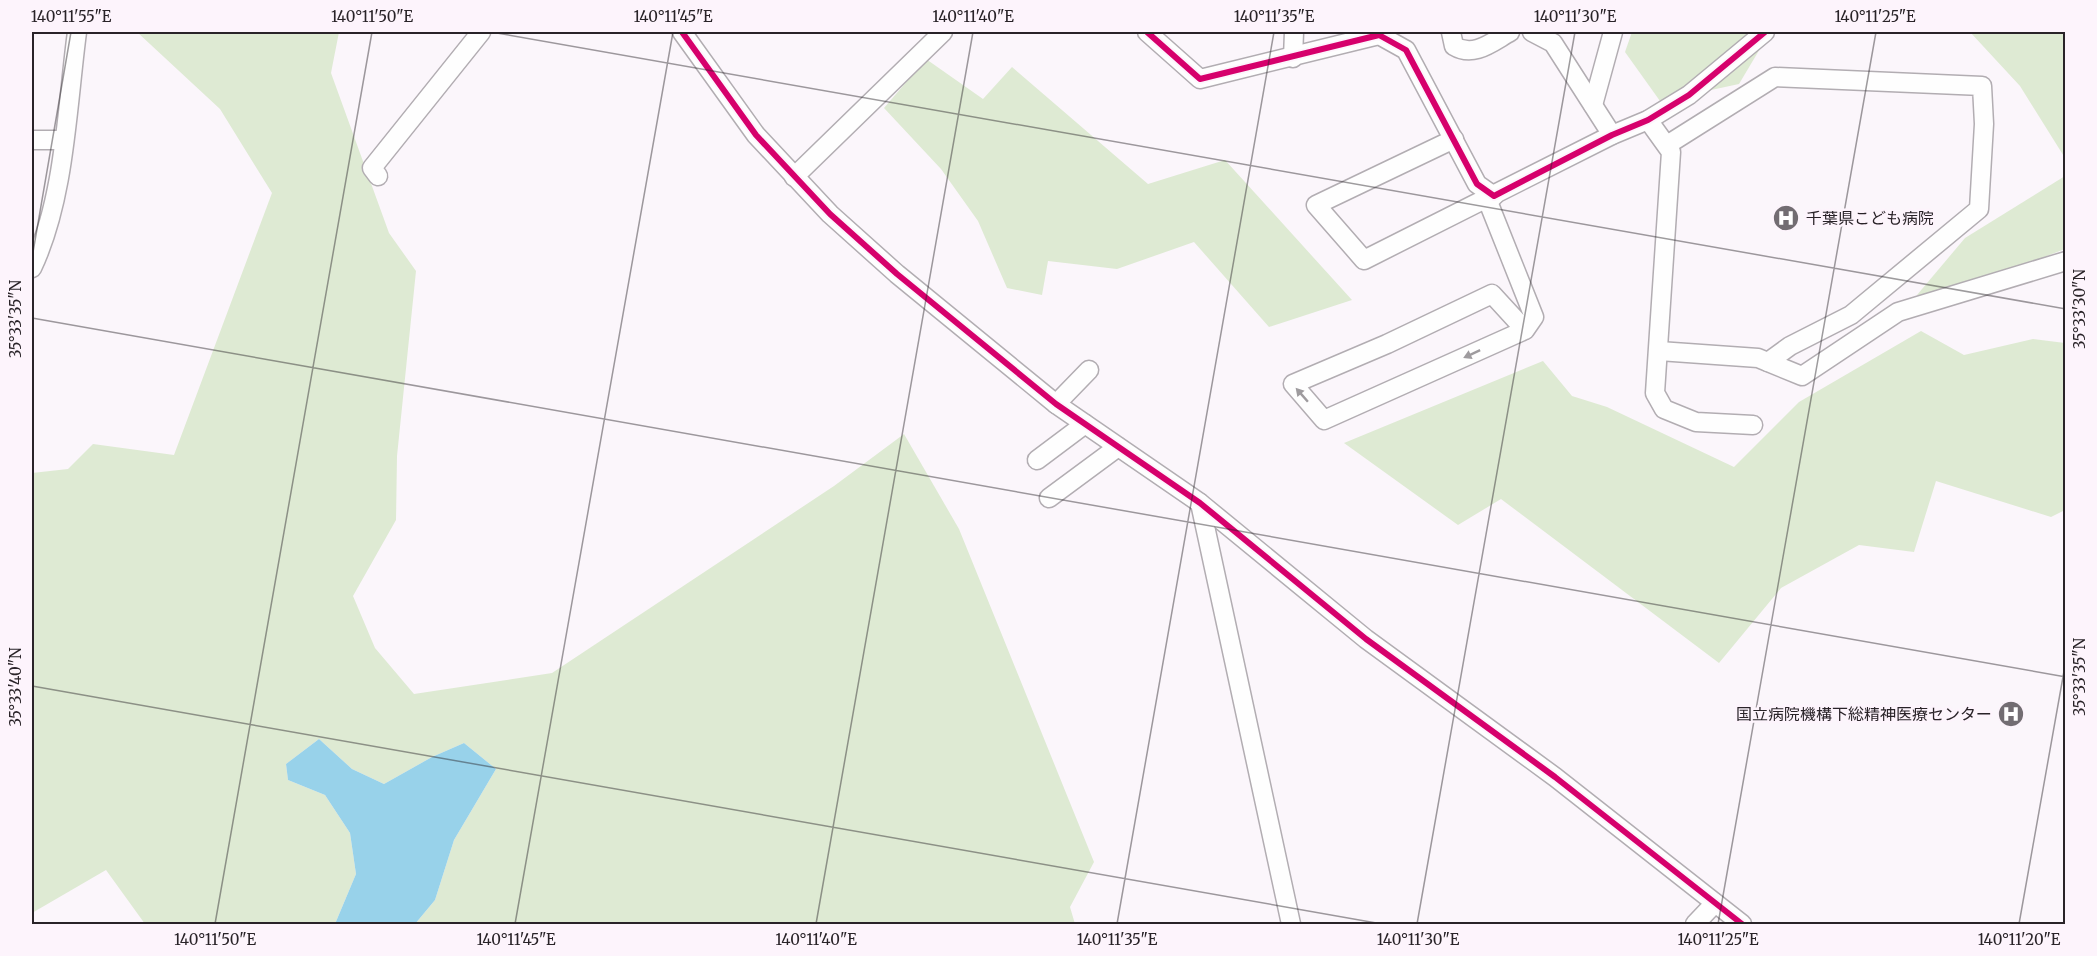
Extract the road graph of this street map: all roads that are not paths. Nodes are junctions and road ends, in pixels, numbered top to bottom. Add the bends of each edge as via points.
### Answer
1 (77, 32) edge
2 (481, 32) edge
3 (682, 32) edge
4 (942, 32) edge
5 (1147, 32) edge
6 (1294, 32) edge
7 (1451, 32) edge
8 (1510, 32) edge
9 (1532, 32) edge
10 (1613, 32) edge
11 (1765, 32) edge
12 (1293, 58) junction
13 (1593, 105) junction
14 (1648, 120) junction
15 (1612, 135) junction
16 (1454, 139) junction
17 (32, 140) edge
18 (63, 140) junction
19 (1667, 145) junction
20 (378, 176) dead end
21 (794, 177) junction
22 (1490, 197) junction
23 (2066, 261) edge
24 (32, 268) edge
25 (1525, 330) junction
26 (1659, 351) junction
27 (1768, 362) junction
28 (1089, 370) dead end
29 (1056, 404) junction
30 (1085, 424) junction
31 (1754, 425) dead end
32 (1118, 447) junction
33 (1037, 460) dead end
34 (1049, 498) dead end
35 (1200, 503) junction
36 (1715, 903) junction
37 (1291, 924) edge
38 (1695, 924) edge
39 (1742, 924) edge

1 - 18 street
2 - 20 street via 372,168
3 - 21 street via 756,135
4 - 21 street
5 - 12 street via 1200,79
6 - 12 street
7 - 8 street via 1454,46 1464,52 1477,51
9 - 13 street via 1553,43
10 - 13 street
11 - 14 street via 1689,95
12 - 16 street via 1379,35 1407,51
13 - 15 street
14 - 15 street
14 - 19 street
15 - 22 street
16 - 22 street via 1477,184
16 - 22 street via 1316,205 1364,260
17 - 18 street
18 - 24 street via 46,229
19 - 26 street via 1671,152
19 - 27 street via 1775,77 1982,86 1979,209 1851,315 1791,345
21 - 29 street via 889,266
22 - 25 street via 1534,317
23 - 27 street via 1898,312 1802,376
25 -> 25 street via 1324,420 1293,384 1492,294
26 - 27 street
26 - 31 street via 1655,393 1664,409 1696,422
28 - 29 street
29 - 30 street
30 - 32 street
30 - 33 street
32 - 34 street
32 - 35 street
35 - 36 street via 1366,639 1555,777
35 - 37 street
36 - 38 street
36 - 39 street

